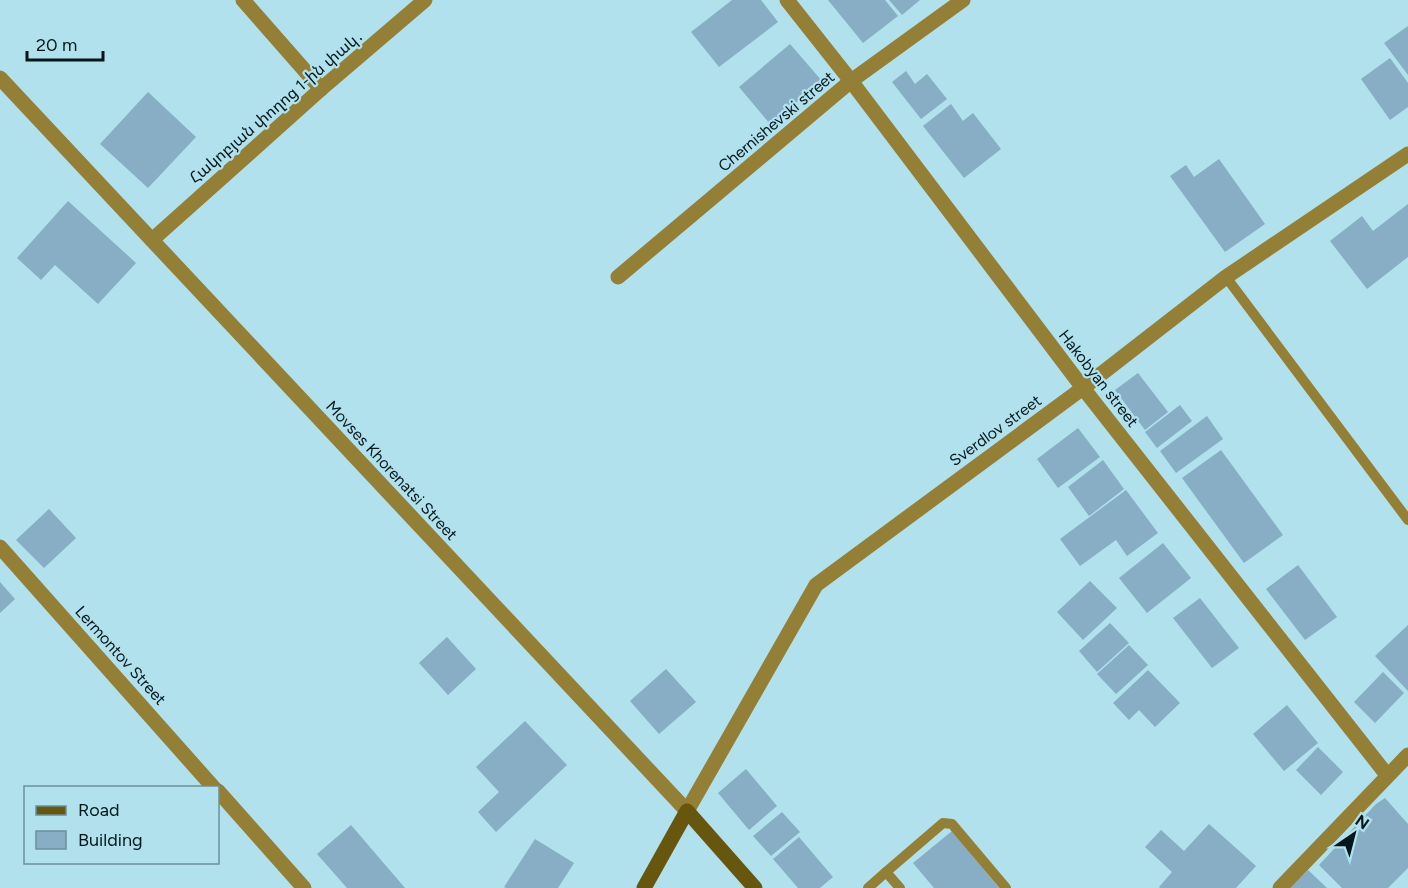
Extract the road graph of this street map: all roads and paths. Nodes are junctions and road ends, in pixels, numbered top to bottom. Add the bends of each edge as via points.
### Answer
1 (243, 0) edge
2 (425, 0) edge
3 (787, 0) edge
4 (963, 0) edge
5 (0, 78) edge
6 (851, 81) junction
7 (321, 89) junction
8 (1408, 154) edge
9 (152, 240) junction
10 (618, 277) dead end
11 (1226, 278) junction
12 (1083, 388) junction
13 (1408, 520) edge
14 (0, 547) edge
15 (1408, 755) edge
16 (1387, 776) junction
17 (212, 786) edge
18 (219, 792) edge
19 (687, 811) junction
20 (886, 872) junction
21 (304, 888) edge
22 (644, 888) edge
23 (755, 888) edge
24 (868, 888) edge
25 (900, 888) edge
26 (1006, 888) edge
27 (1280, 888) edge

1 - 7 street
2 - 7 street, Հակոբյան փողոց 1-ին փակ․
3 - 6 street, Hakobyan street
4 - 6 street, Chernishevski street
5 - 9 street, Movses Khorenatsi Street
6 - 10 street, Chernishevski street
6 - 12 street, Hakobyan street
7 - 9 street, Հակոբյան փողոց 1-ին փակ․
8 - 11 street, Sverdlov street
9 - 19 street, Movses Khorenatsi Street
11 - 12 street, Sverdlov street
11 - 13 lane
12 - 16 street, Hakobyan street
12 - 19 street, Sverdlov street via 816,585
14 - 17 street, Lermontov Street
15 - 16 street
16 - 27 street
18 - 21 street
19 - 22 main road
19 - 23 main road, Movses Khorenatsi Street
20 - 24 lane
20 - 25 lane
20 - 26 lane via 943,823 952,824

